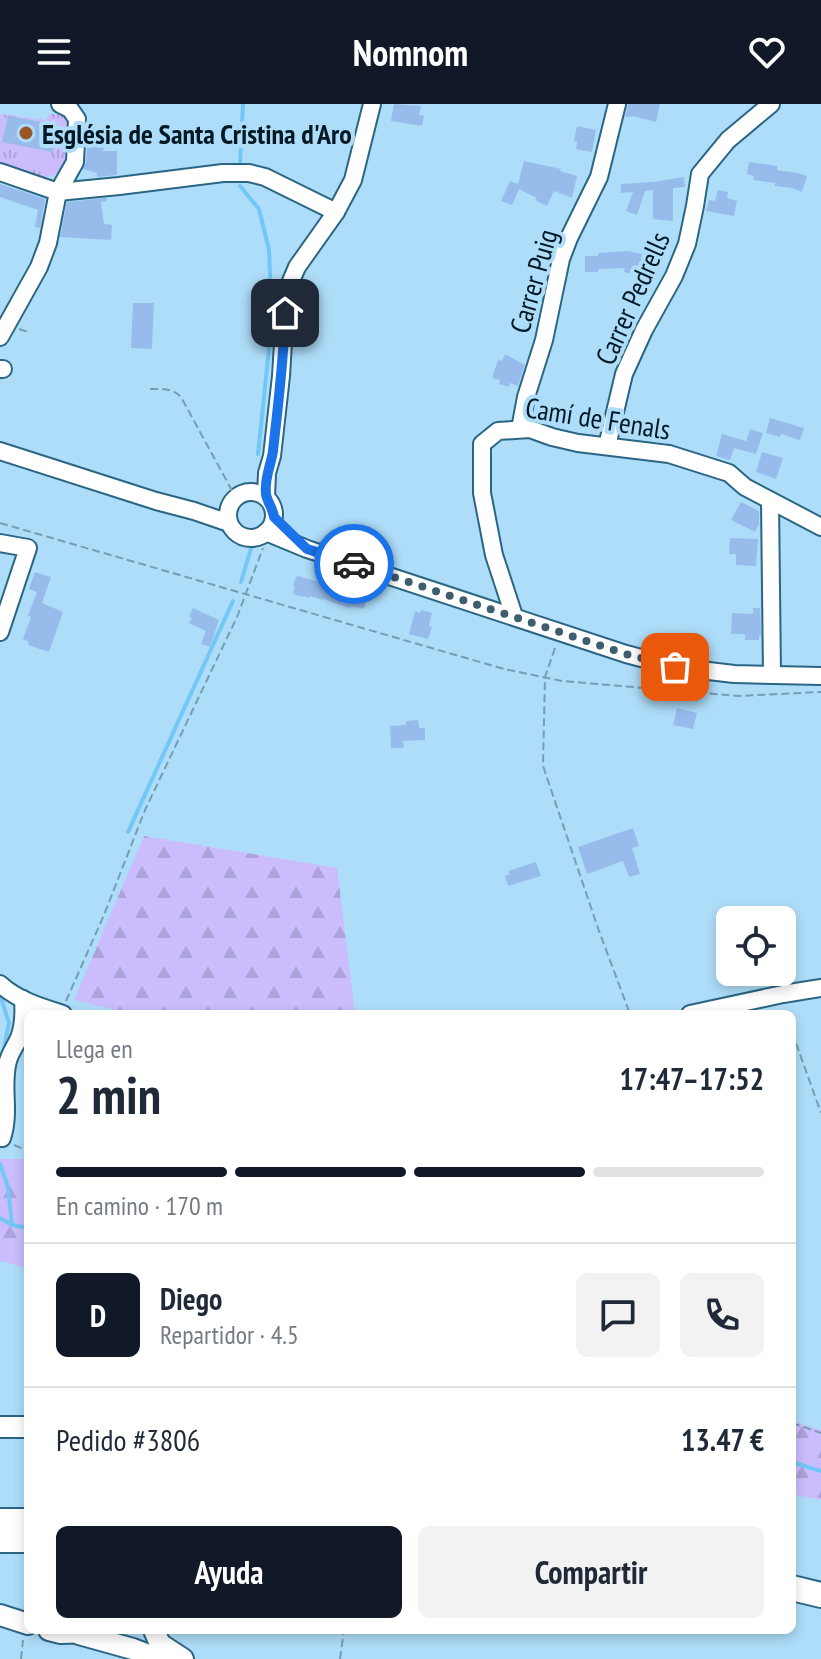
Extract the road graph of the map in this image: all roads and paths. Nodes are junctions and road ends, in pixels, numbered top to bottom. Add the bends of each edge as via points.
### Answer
1 (60, 104) edge
2 (372, 104) edge
3 (617, 104) edge
4 (771, 104) edge
5 (0, 172) edge
6 (58, 192) junction
7 (336, 212) junction
8 (0, 337) edge
9 (150, 389) dead end
10 (520, 429) junction
11 (607, 446) junction
12 (0, 451) edge
13 (267, 473) junction
14 (266, 497) junction
15 (770, 501) junction
16 (236, 505) junction
17 (0, 523) edge
18 (821, 527) edge
19 (266, 528) junction
20 (0, 538) edge
21 (247, 594) junction
22 (514, 616) junction
23 (560, 631) junction
24 (0, 632) edge
25 (772, 675) junction
26 (821, 676) edge
27 (545, 677) junction
28 (821, 692) edge
29 (0, 984) edge
30 (821, 988) edge
31 (23, 999) junction
32 (52, 1010) edge
33 (64, 1010) edge
34 (628, 1010) edge
35 (709, 1010) edge
36 (796, 1043) edge
37 (821, 1113) edge
38 (0, 1138) edge
39 (796, 1424) edge
40 (0, 1427) edge
41 (24, 1427) edge
42 (821, 1433) edge
43 (0, 1521) edge
44 (24, 1521) edge
45 (0, 1540) edge
46 (24, 1540) edge
47 (796, 1574) edge
48 (821, 1579) edge
49 (796, 1589) edge
50 (821, 1595) edge
51 (0, 1615) edge
52 (24, 1623) edge
53 (25, 1634) edge
54 (79, 1634) edge
55 (155, 1634) edge
56 (343, 1634) edge
57 (21, 1659) edge
58 (159, 1659) edge
59 (183, 1659) edge
60 (340, 1659) edge

1 - 6 street via 77,119 77,143 75,162
2 - 7 street via 353,180
3 - 10 street, Carrer Puig via 599,177 561,259
4 - 11 street, Carrer Pedrells via 728,140 700,174 687,244 624,374
5 - 6 street
6 - 7 street via 249,173
6 - 8 street via 39,267
7 - 13 street via 297,267 286,293
9 - 16 path via 176,391 181,397
10 - 11 street, Camí de Fenals
10 - 22 street, Camí de Fenals via 498,431 482,444 482,493
11 - 15 street, Camí de Fenals via 669,454 729,473
12 - 16 street via 194,511
13 - 14 street
13 - 16 street
14 - 16 street via 259,493
14 - 19 street via 273,508
15 - 18 street, Camí de Fenals
15 - 25 street
16 - 19 street via 233,530 247,538
17 - 21 path
19 - 21 path
19 - 22 street via 307,549
20 - 24 street via 28,548
21 - 27 path
21 - 33 path via 145,810
22 - 23 street
23 - 25 street via 675,667
23 - 27 path
25 - 26 street
27 - 28 path via 738,696
27 - 34 path via 543,766
29 - 31 street
30 - 35 street
31 - 32 street
31 - 38 street via 20,1035 8,1061 8,1123
36 - 37 path
39 - 42 path
40 - 41 main road
43 - 44 highway
45 - 46 highway
47 - 48 highway
49 - 50 highway
51 - 52 main road
53 - 57 path
54 - 58 main road
55 - 59 main road via 160,1644
56 - 60 path

